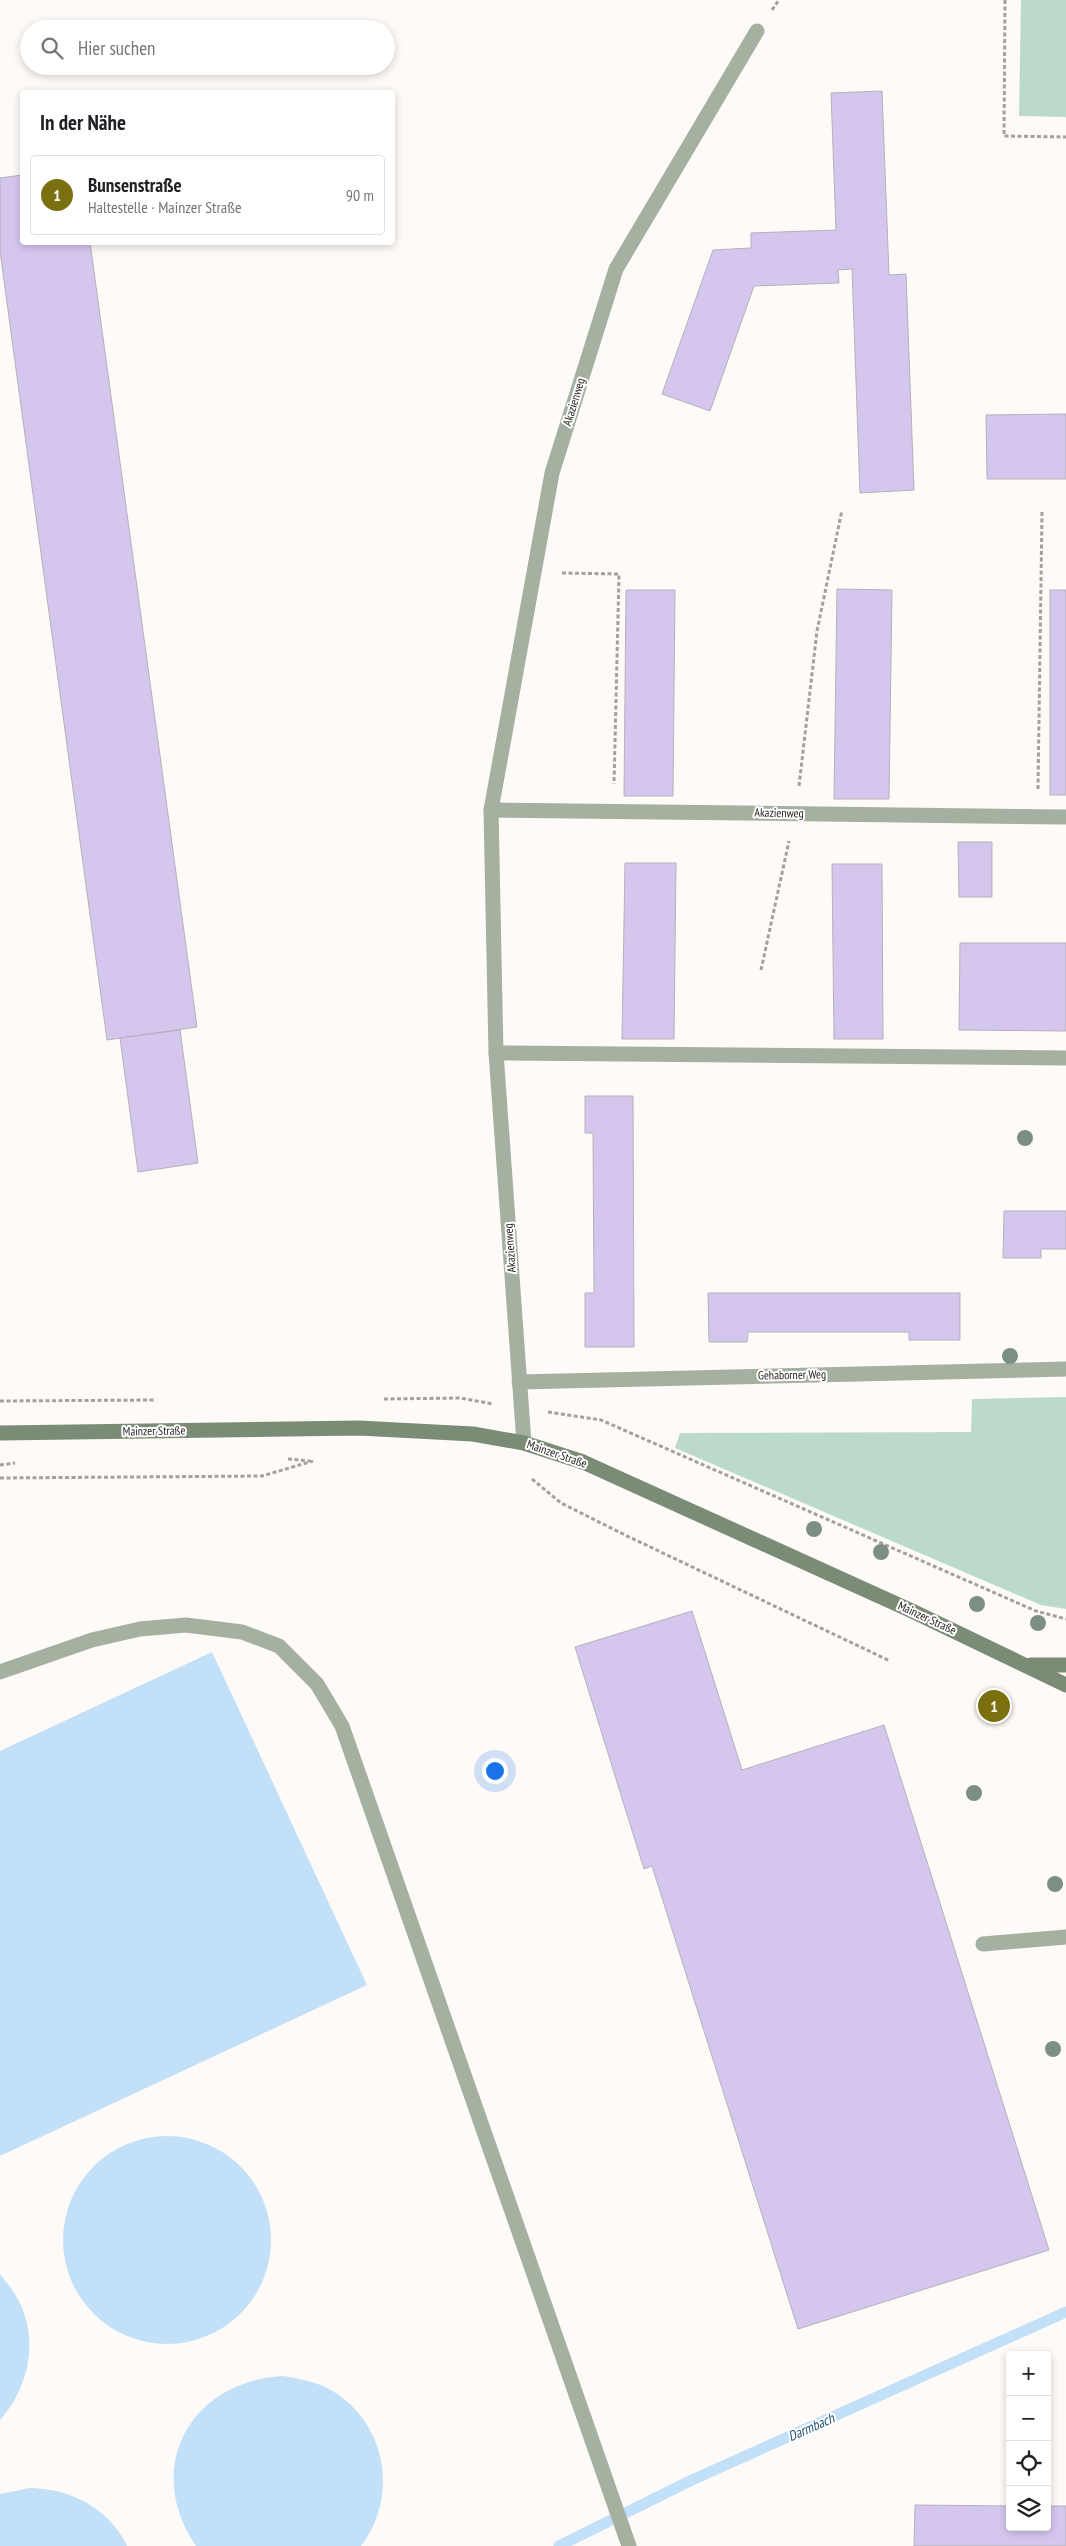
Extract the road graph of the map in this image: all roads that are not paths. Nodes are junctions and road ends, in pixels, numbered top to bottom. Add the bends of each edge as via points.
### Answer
1 (757, 31) dead end
2 (491, 810) junction
3 (1066, 817) edge
4 (496, 1053) junction
5 (1066, 1058) edge
6 (1066, 1369) edge
7 (519, 1382) junction
8 (0, 1433) edge
9 (524, 1443) junction
10 (1066, 1665) edge
11 (1026, 1666) junction
12 (0, 1672) edge
13 (1066, 1685) edge
14 (1066, 1937) edge
15 (983, 1944) dead end
16 (629, 2546) edge

1 - 2 street, Akazienweg via 616,269 552,473
2 - 3 street, Akazienweg
2 - 4 street, Akazienweg
4 - 5 street
4 - 7 street, Akazienweg
6 - 7 street, Gehaborner Weg
7 - 9 street, Akazienweg
8 - 9 main road, Mainzer Straße via 359,1428 474,1434
9 - 11 main road, Mainzer Straße via 583,1462
10 - 11 main road
11 - 13 main road, Mainzer Straße
12 - 16 street via 92,1640 140,1629 186,1625 242,1632 279,1646 318,1684 342,1726
14 - 15 street

